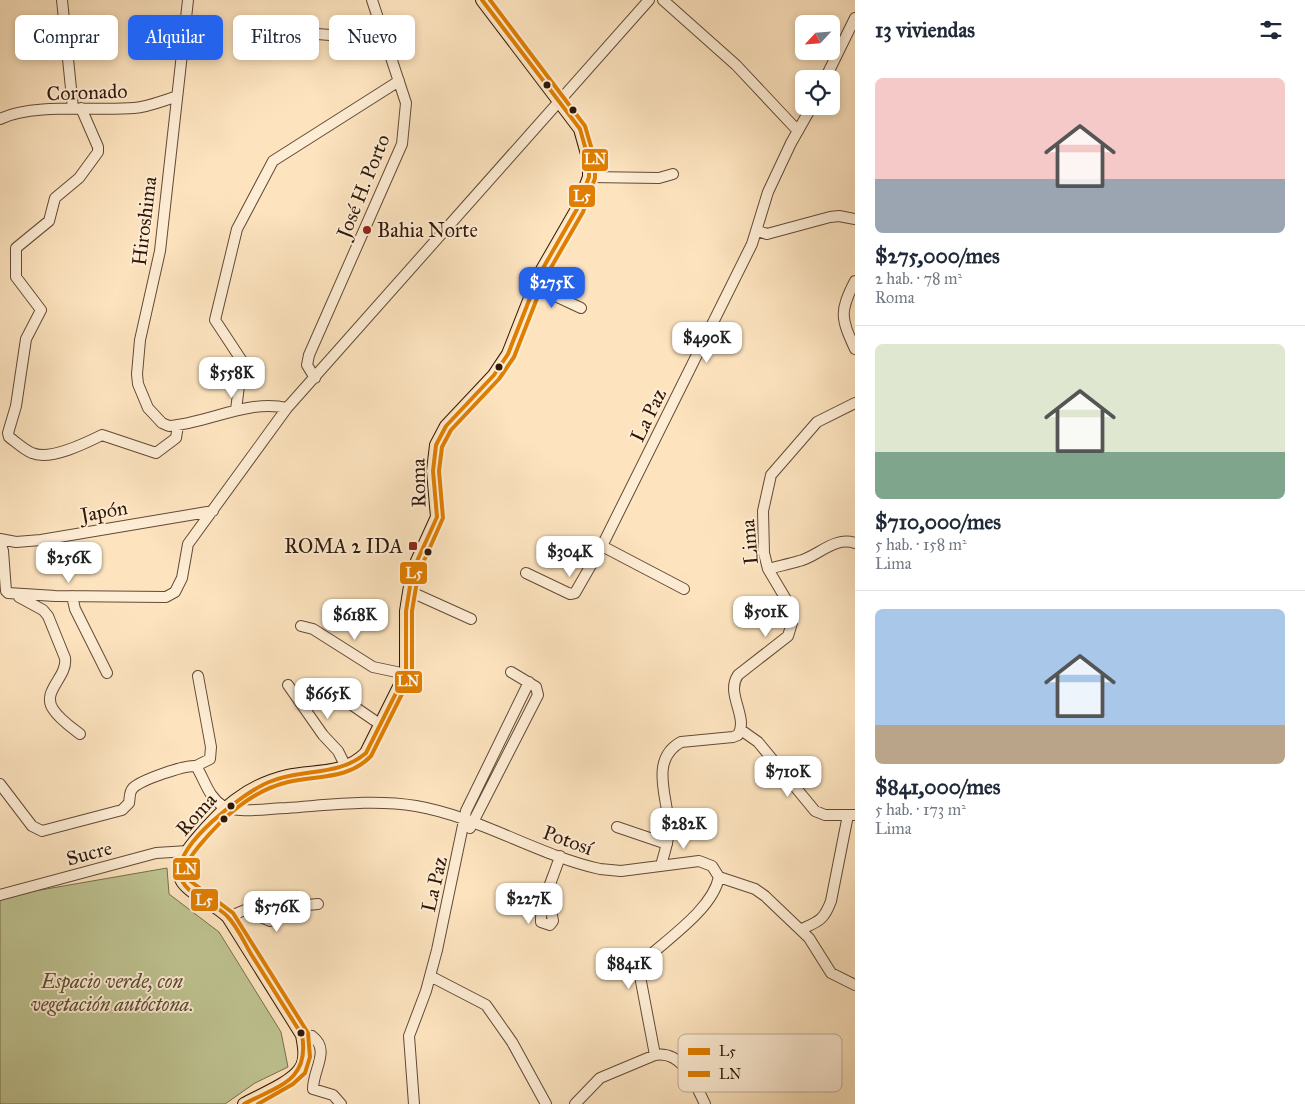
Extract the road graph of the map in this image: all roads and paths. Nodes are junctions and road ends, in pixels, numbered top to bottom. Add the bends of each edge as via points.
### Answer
1 (62, 0) edge
2 (188, 0) edge
3 (372, 0) edge
4 (482, 0) edge
5 (650, 0) edge
6 (663, 0) edge
7 (377, 15) edge
8 (855, 18) edge
9 (392, 60) edge
10 (830, 70) edge
11 (399, 81) junction
12 (175, 97) junction
13 (560, 102) junction
14 (77, 108) junction
15 (807, 115) edge
16 (0, 119) edge
17 (798, 131) junction
18 (673, 174) dead end
19 (589, 177) junction
20 (855, 219) edge
21 (758, 231) junction
22 (855, 281) edge
23 (534, 286) junction
24 (581, 308) dead end
25 (855, 349) edge
26 (315, 378) junction
27 (855, 403) edge
28 (287, 408) junction
29 (236, 410) junction
30 (178, 425) junction
31 (213, 511) junction
32 (0, 540) edge
33 (855, 544) edge
34 (602, 546) junction
35 (768, 569) junction
36 (526, 573) dead end
37 (684, 589) dead end
38 (410, 591) junction
39 (14, 594) junction
40 (72, 596) junction
41 (471, 619) dead end
42 (301, 626) dead end
43 (511, 672) dead end
44 (107, 673) dead end
45 (406, 674) junction
46 (198, 676) dead end
47 (529, 682) junction
48 (288, 685) dead end
49 (318, 688) dead end
50 (381, 725) junction
51 (741, 730) junction
52 (80, 734) dead end
53 (196, 766) junction
54 (346, 767) junction
55 (0, 784) edge
56 (225, 807) junction
57 (851, 815) edge
58 (464, 820) junction
59 (474, 824) junction
60 (617, 827) dead end
61 (462, 839) junction
62 (667, 844) junction
63 (188, 850) junction
64 (560, 856) junction
65 (661, 866) junction
66 (719, 877) junction
67 (548, 894) dead end
68 (0, 895) edge
69 (318, 904) dead end
70 (228, 917) junction
71 (802, 929) junction
72 (430, 976) junction
73 (855, 985) edge
74 (302, 1035) junction
75 (655, 1055) junction
76 (678, 1061) edge
77 (698, 1092) edge
78 (244, 1104) edge
79 (341, 1104) edge
80 (414, 1104) edge
81 (546, 1104) edge
82 (575, 1104) edge
83 (705, 1104) edge

1 - 14 street
2 - 12 street, Hiroshima
3 - 7 street, José H. Porto
4 - 13 main road, Roma
5 - 13 street
6 - 17 street via 736,65
8 - 10 street
9 - 11 street, José H. Porto
11 - 26 street, José H. Porto via 406,103 402,144 309,355 307,365
11 - 29 street via 276,157 237,229 215,316 242,361
12 - 14 street, Coronado via 134,108
12 - 30 street, Hiroshima via 160,251 141,332 137,374 148,408 169,426
13 - 19 main road, Roma via 580,130 586,145
13 - 26 street
14 - 16 street, Coronado via 15,113
14 - 30 street via 98,152 79,178 55,198 49,221 16,248 16,277 41,310 26,339 16,406 8,433 32,454 62,452 102,434 156,453 176,438
15 - 17 street, La Paz
17 - 21 street, La Paz via 768,192
18 - 19 street via 659,178
19 - 23 main road, Roma via 581,200
20 - 21 street via 839,216 767,234
21 - 34 street, La Paz
22 - 25 street via 843,312
23 - 24 street
23 - 38 main road, Roma via 501,366 452,420 436,446 433,471 437,517 417,561
26 - 28 street
27 - 35 street, Lima via 817,422 774,469 762,518
28 - 29 street
28 - 31 street
29 - 30 street
31 - 32 street, Japón via 28,542
31 - 40 street via 188,544 180,585 175,592 166,597
32 - 39 street via 6,591
33 - 35 street via 845,542 821,549 800,561
34 - 36 street, La Paz via 575,593 570,594
34 - 37 street
35 - 51 street, Lima via 787,601 792,623 788,636 734,681
38 - 41 street
38 - 45 main road, Roma via 406,611
39 - 40 street
39 - 52 street via 44,610 48,616 66,658 66,665 51,692 50,704
40 - 44 street via 75,609
42 - 45 street via 313,629 373,667
43 - 47 street
45 - 50 main road, Roma
46 - 53 street via 211,747 210,759
47 - 58 street, La Paz
47 - 59 street via 536,687 538,695
48 - 54 street via 338,751
49 - 50 street via 336,694
50 - 54 main road, Roma via 366,753
51 - 57 street via 758,742 815,811 825,815
51 - 62 street via 733,737 680,742 670,751 662,780 670,826
53 - 55 street via 176,769 134,787 130,803 122,810 42,831 32,826
53 - 56 street via 210,793
54 - 56 main road, Roma via 285,776 247,792
56 - 58 street, Potosí via 255,810 394,804 426,808
56 - 63 main road, Roma
57 - 71 street via 827,913 821,920
58 - 59 street, Potosí
58 - 61 street, La Paz
59 - 61 street
59 - 64 street, Potosí
60 - 62 street
61 - 72 street, La Paz
62 - 65 street
63 - 68 street, Sucre via 156,854
63 - 70 main road, Roma via 179,870 181,879
64 - 65 street, Potosí via 593,868 613,871
64 - 67 street
65 - 66 street, Potosí via 699,861 712,866
66 - 71 street, Potosí via 755,889
66 - 75 street via 708,902 641,964 639,977
69 - 70 street via 270,921 245,910
70 - 74 main road, Roma
71 - 73 street, Potosí via 831,973
72 - 80 street, La Paz via 409,1036
72 - 81 street via 486,1005 512,1042
74 - 78 main road, Roma via 304,1056 301,1069 288,1080
74 - 79 street via 312,1036 321,1046 313,1089 332,1095
75 - 76 street via 672,1056
75 - 82 street via 600,1078
77 - 83 street

